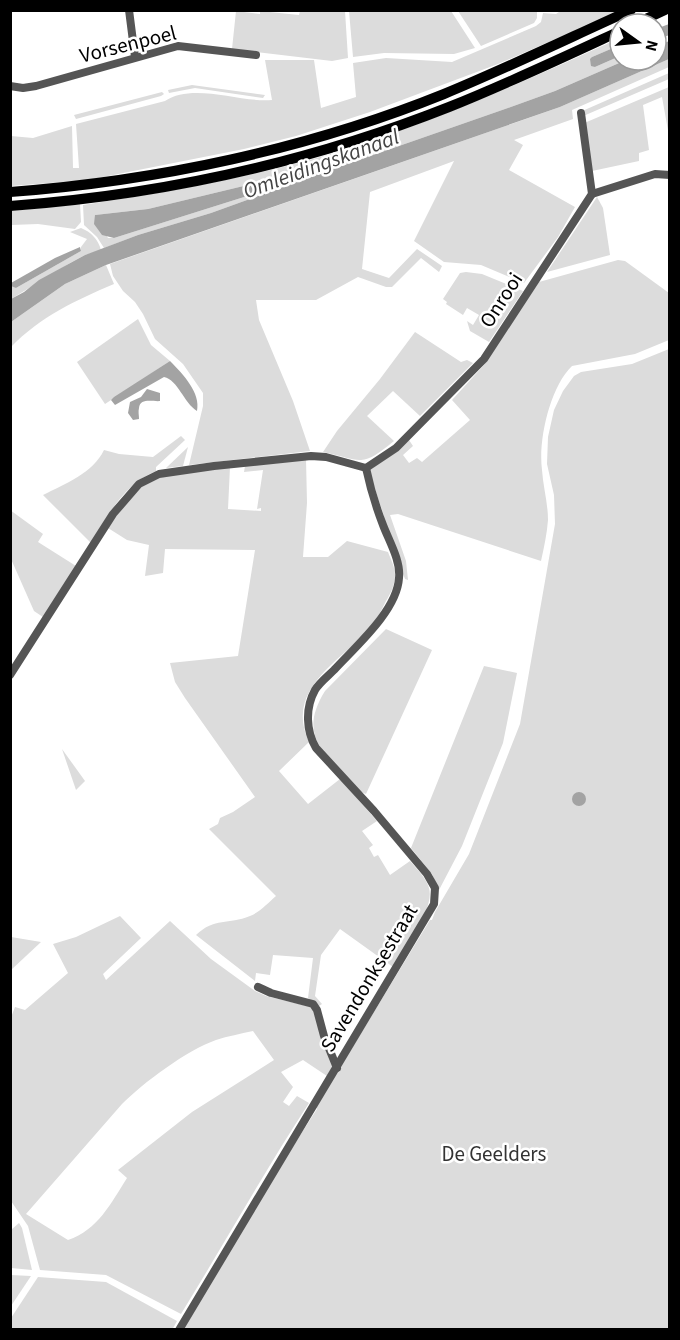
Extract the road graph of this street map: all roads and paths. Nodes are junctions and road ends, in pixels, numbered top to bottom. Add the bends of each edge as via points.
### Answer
1 (129, 10) edge
2 (631, 10) edge
3 (608, 37) edge
4 (255, 55) dead end
5 (135, 57) junction
6 (10, 86) edge
7 (582, 113) dead end
8 (669, 175) edge
9 (10, 192) edge
10 (592, 194) junction
11 (10, 206) edge
12 (366, 468) junction
13 (10, 675) edge
14 (258, 987) dead end
15 (337, 1068) junction
16 (179, 1329) edge

1 - 5 street
2 - 9 highway via 443,94 287,145 200,166
3 - 11 highway via 447,108 294,158 167,186
4 - 5 street, Vorsenpoel via 178,46
5 - 6 street, Vorsenpoel via 36,86
7 - 10 street
8 - 10 street via 655,174
10 - 12 street, Onrooi via 484,359 396,448
12 - 13 street via 311,456 214,465 159,474 139,484 113,514
12 - 15 street, Savendonksestraat via 399,567 399,578 387,610 374,629 315,690 308,729 316,748 427,874 435,888 435,898
14 - 15 street via 313,1004
15 - 16 street, Savendonksestraat

